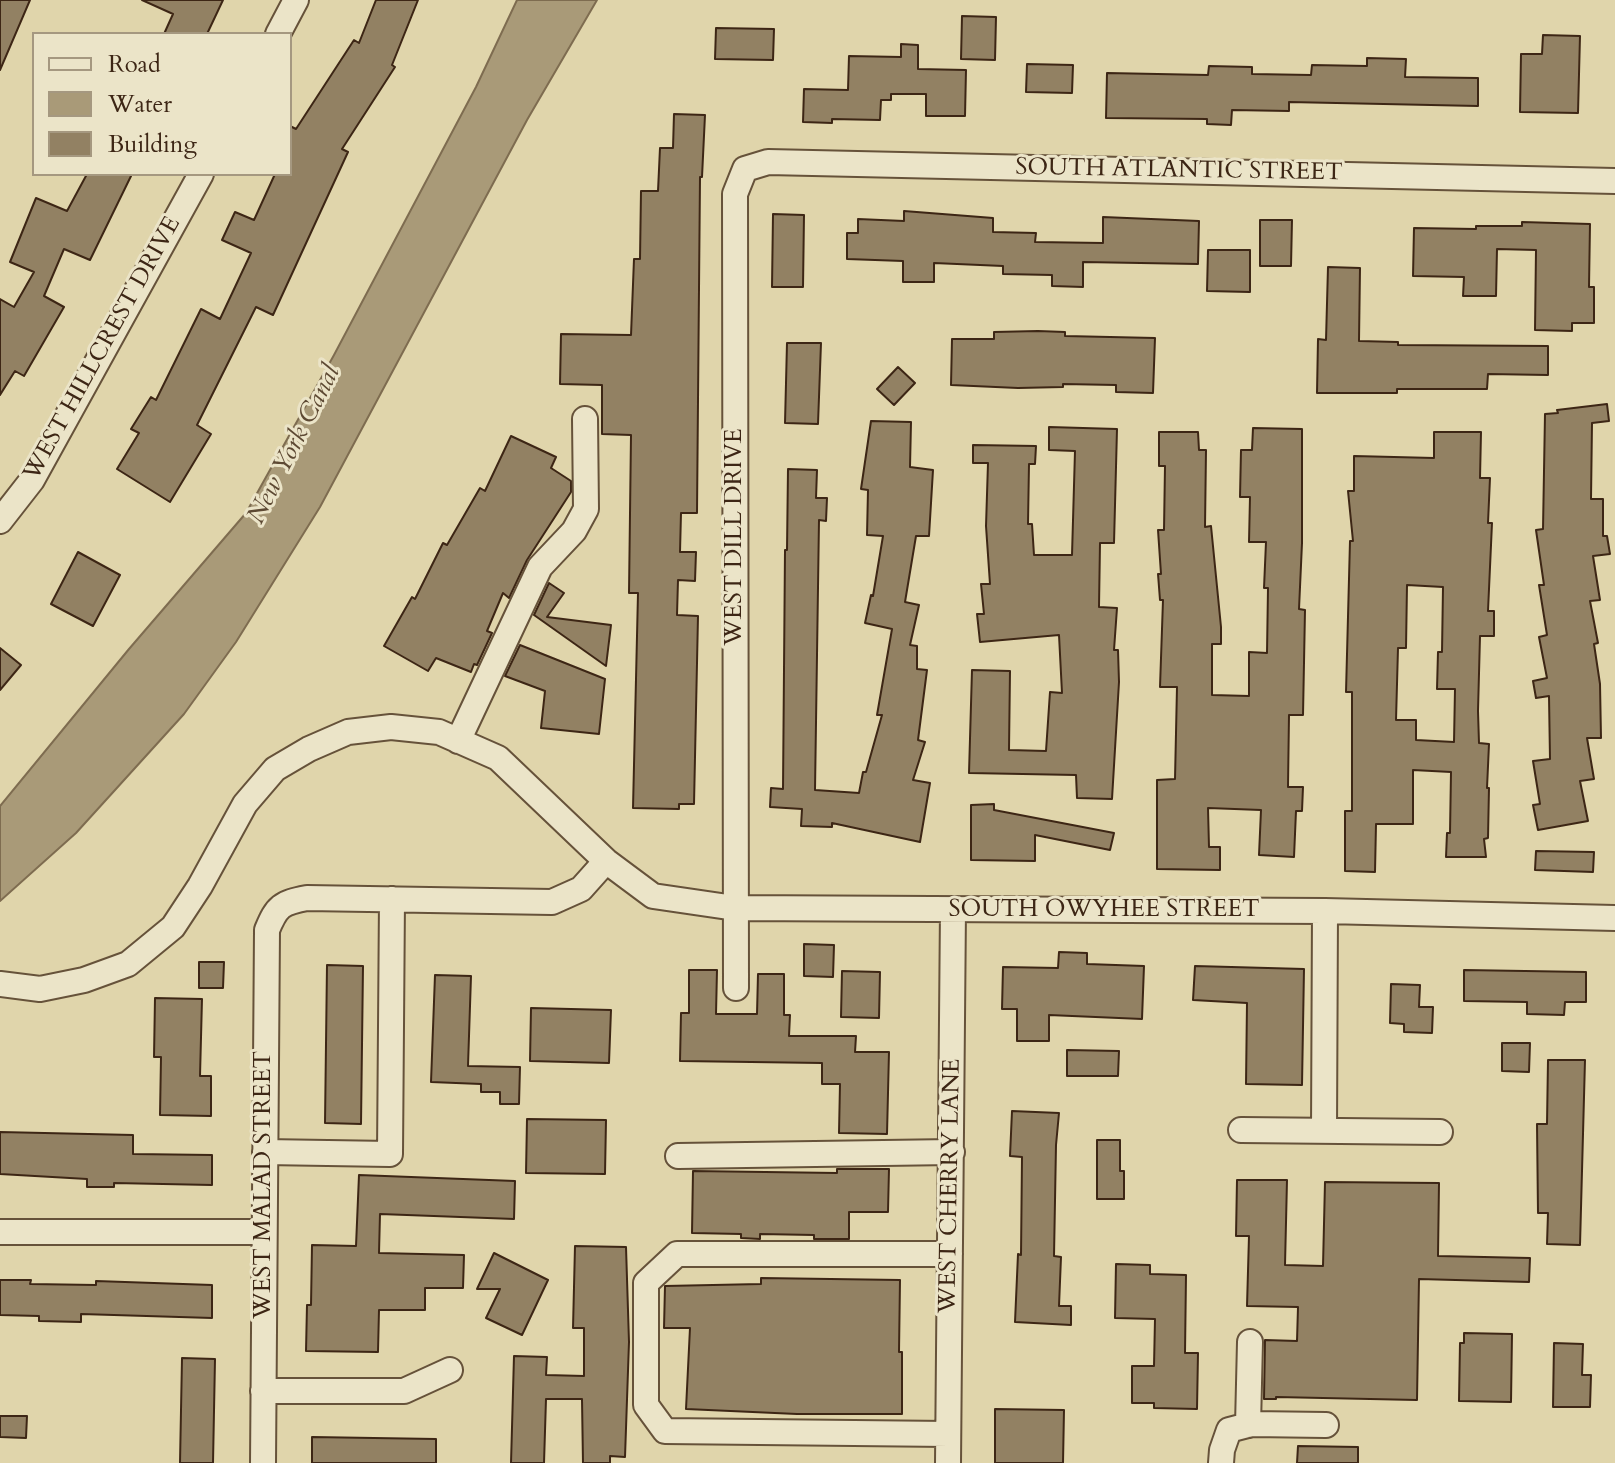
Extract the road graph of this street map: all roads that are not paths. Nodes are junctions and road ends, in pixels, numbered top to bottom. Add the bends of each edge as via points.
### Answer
1 (296, 0) edge
2 (279, 32) edge
3 (745, 169) joint
4 (200, 176) edge
5 (1615, 181) edge
6 (585, 419) dead end
7 (0, 521) edge
8 (458, 741) junction
9 (606, 861) junction
10 (392, 899) junction
11 (735, 908) junction
12 (953, 909) junction
13 (1325, 911) junction
14 (1615, 918) edge
15 (0, 984) edge
16 (736, 988) dead end
17 (1241, 1130) dead end
18 (1324, 1131) junction
19 (1440, 1132) dead end
20 (265, 1152) junction
21 (952, 1152) junction
22 (678, 1156) dead end
23 (0, 1232) edge
24 (263, 1232) junction
25 (950, 1254) junction
26 (1250, 1342) dead end
27 (450, 1370) dead end
28 (263, 1391) junction
29 (1248, 1425) junction
30 (1326, 1425) dead end
31 (948, 1434) junction
32 (263, 1463) edge
33 (948, 1463) edge
34 (1221, 1463) edge

1 - 2 street
3 - 5 street, SOUTH ATLANTIC STREET via 768,162
3 - 11 street, WEST DILL DRIVE via 735,194
4 - 7 street, WEST HILLCREST DRIVE via 32,480
6 - 8 street via 586,509 574,531 540,567
8 - 9 street, SOUTH OWYHEE STREET via 498,758
8 - 15 street, SOUTH OWYHEE STREET via 439,732 391,727 348,732 309,749 275,769 245,804 173,927 128,964 40,989
9 - 10 street via 581,889 552,902
9 - 11 street, SOUTH OWYHEE STREET via 653,896
10 - 20 street, WEST MALAD STREET via 307,898 276,909 267,930
10 - 20 street via 390,1154
11 - 12 street, SOUTH OWYHEE STREET
11 - 16 street, WEST DILL DRIVE
12 - 13 street, SOUTH OWYHEE STREET
12 - 21 street, WEST CHERRY LANE
13 - 14 street, SOUTH OWYHEE STREET
13 - 18 street
17 - 18 street
18 - 19 street
20 - 24 street, WEST MALAD STREET
21 - 22 street
21 - 25 street, WEST CHERRY LANE
23 - 24 street
24 - 28 street, WEST MALAD STREET
25 - 31 street, WEST CHERRY LANE
25 - 31 street via 677,1254 646,1283 646,1405 665,1431
26 - 29 street
27 - 28 street via 404,1391
28 - 32 street, WEST MALAD STREET
29 - 30 street
29 - 34 street via 1229,1430
31 - 33 street, WEST CHERRY LANE

